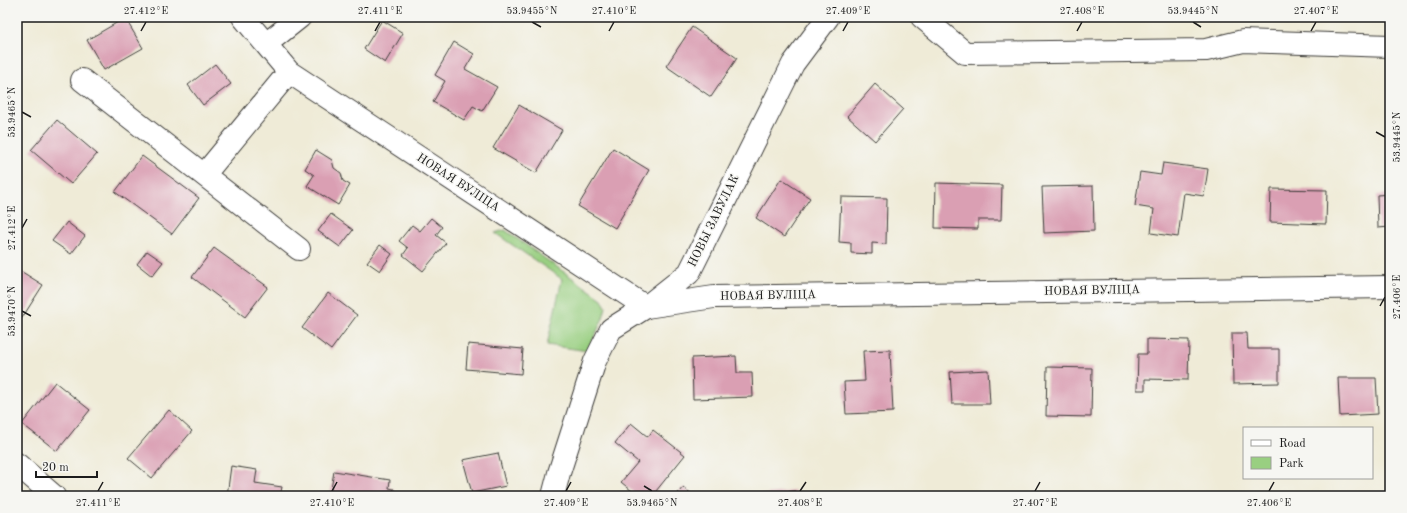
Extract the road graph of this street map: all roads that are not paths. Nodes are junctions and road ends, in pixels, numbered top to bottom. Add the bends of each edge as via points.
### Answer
1 (243, 17) edge
2 (300, 17) edge
3 (828, 17) edge
4 (922, 17) edge
5 (266, 44) junction
6 (1390, 46) edge
7 (289, 72) junction
8 (82, 80) dead end
9 (204, 174) junction
10 (299, 249) dead end
11 (1390, 287) edge
12 (646, 307) junction
13 (17, 464) edge
14 (54, 496) edge
15 (553, 496) edge

1 - 5 street, НОВАЯ ВУЛІЦА
2 - 5 street
3 - 12 street, НОВЫ ЗАВУЛАК via 793,64 689,272
4 - 6 street via 964,53 1206,50 1243,41
5 - 7 street, НОВАЯ ВУЛІЦА
7 - 9 street
7 - 12 street, НОВАЯ ВУЛІЦА
8 - 9 street
9 - 10 street
11 - 12 street, НОВАЯ ВУЛІЦА via 714,297
12 - 15 street, НОВЫ ЗАВУЛАК via 611,329 595,361
13 - 14 street

